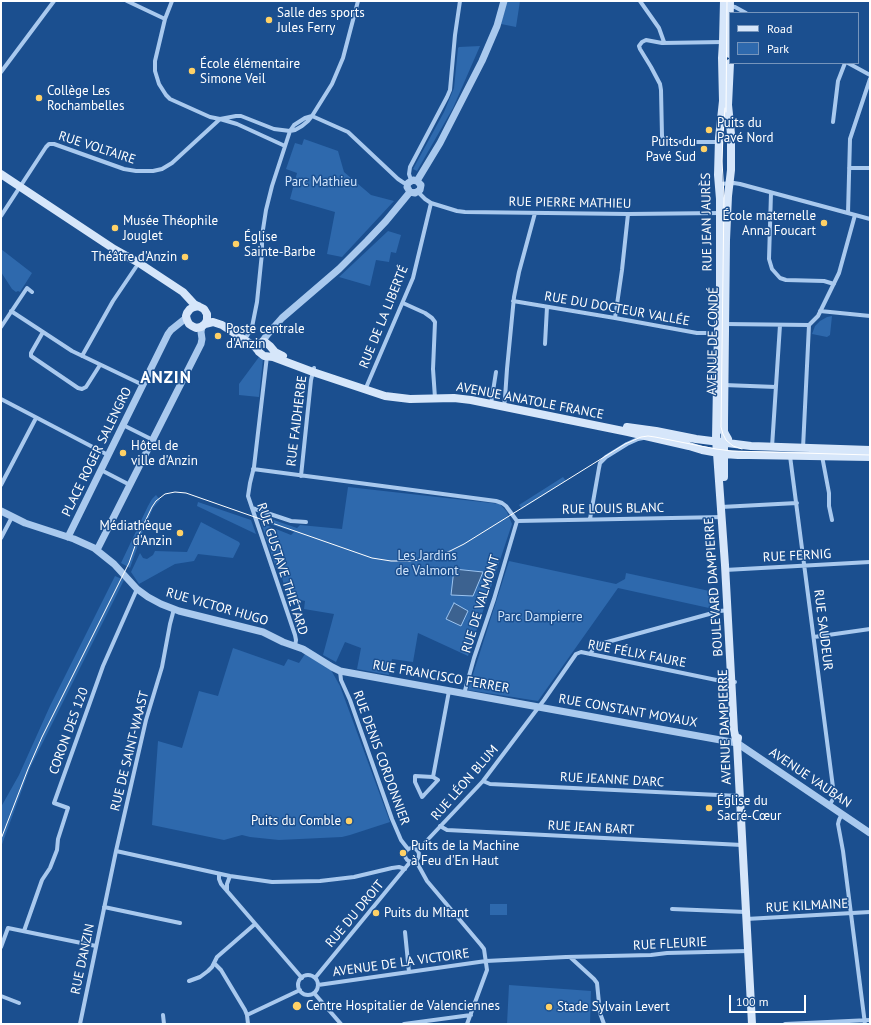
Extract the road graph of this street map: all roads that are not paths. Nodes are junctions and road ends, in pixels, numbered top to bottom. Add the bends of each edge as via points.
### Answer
1 (54, 1) edge
2 (127, 1) edge
3 (172, 1) edge
4 (358, 1) edge
5 (460, 1) edge
6 (504, 1) edge
7 (640, 1) edge
8 (727, 3) edge
9 (744, 12) edge
10 (165, 19) junction
11 (664, 42) junction
12 (723, 42) junction
13 (729, 46) edge
14 (730, 64) edge
15 (846, 64) edge
16 (848, 64) edge
17 (1, 72) edge
18 (870, 75) edge
19 (870, 79) edge
20 (312, 116) junction
21 (220, 120) junction
22 (833, 122) dead end
23 (290, 131) junction
24 (718, 142) junction
25 (285, 146) junction
26 (849, 168) junction
27 (870, 168) edge
28 (1, 174) edge
29 (730, 183) junction
30 (411, 184) junction
31 (719, 184) junction
32 (21, 187) junction
33 (418, 192) junction
34 (771, 193) junction
35 (431, 203) junction
36 (535, 213) junction
37 (724, 213) junction
38 (628, 214) junction
39 (848, 214) junction
40 (855, 215) junction
41 (1, 216) edge
42 (870, 219) edge
43 (114, 250) junction
44 (136, 267) junction
45 (834, 284) junction
46 (32, 292) dead end
47 (514, 301) junction
48 (403, 303) junction
49 (198, 306) junction
50 (547, 307) junction
51 (11, 311) junction
52 (820, 311) junction
53 (207, 312) junction
54 (187, 315) junction
55 (870, 316) edge
56 (615, 318) junction
57 (726, 324) junction
58 (204, 325) junction
59 (780, 325) junction
60 (809, 325) junction
61 (1, 327) edge
62 (274, 327) junction
63 (43, 332) junction
64 (718, 333) junction
65 (247, 336) junction
66 (545, 344) dead end
67 (260, 345) junction
68 (269, 352) junction
69 (82, 356) junction
70 (100, 365) junction
71 (314, 370) junction
72 (496, 372) dead end
73 (143, 385) junction
74 (724, 385) junction
75 (776, 387) junction
76 (366, 388) junction
77 (434, 396) junction
78 (1, 399) edge
79 (491, 402) junction
80 (504, 405) junction
81 (36, 418) junction
82 (123, 424) junction
83 (716, 431) junction
84 (725, 434) junction
85 (649, 437) junction
86 (153, 440) junction
87 (704, 440) junction
88 (720, 443) junction
89 (737, 444) junction
90 (772, 447) junction
91 (803, 448) junction
92 (720, 453) junction
93 (108, 455) junction
94 (790, 455) junction
95 (822, 456) junction
96 (870, 457) edge
97 (253, 469) junction
98 (101, 470) junction
99 (300, 476) junction
100 (1, 485) edge
101 (130, 485) junction
102 (797, 503) junction
103 (723, 507) junction
104 (252, 508) junction
105 (1, 511) edge
106 (12, 517) junction
107 (723, 517) junction
108 (590, 519) junction
109 (832, 520) dead end
110 (517, 521) junction
111 (306, 522) dead end
112 (68, 537) junction
113 (1, 538) edge
114 (97, 550) junction
115 (870, 562) edge
116 (805, 566) junction
117 (727, 570) junction
118 (135, 587) junction
119 (174, 609) junction
120 (729, 610) junction
121 (870, 629) edge
122 (814, 637) junction
123 (295, 646) junction
124 (590, 654) junction
125 (340, 671) junction
126 (734, 682) junction
127 (448, 691) junction
128 (464, 694) junction
129 (538, 707) junction
130 (737, 743) junction
131 (433, 777) junction
132 (483, 781) junction
133 (740, 796) junction
134 (829, 806) junction
135 (842, 814) junction
136 (440, 826) junction
137 (870, 833) edge
138 (742, 845) junction
139 (408, 849) junction
140 (418, 850) junction
141 (116, 851) junction
142 (413, 861) junction
143 (405, 869) junction
144 (219, 874) junction
145 (230, 876) junction
146 (228, 891) junction
147 (106, 898) joint
148 (104, 907) junction
149 (672, 908) dead end
150 (870, 912) edge
151 (850, 913) junction
152 (746, 915) junction
153 (180, 923) dead end
154 (255, 924) junction
155 (24, 931) junction
156 (404, 932) dead end
157 (96, 946) junction
158 (1, 947) edge
159 (748, 951) junction
160 (569, 957) junction
161 (486, 961) junction
162 (214, 963) junction
163 (409, 972) junction
164 (302, 978) junction
165 (315, 978) junction
166 (189, 981) dead end
167 (318, 985) junction
168 (300, 990) junction
169 (314, 993) junction
170 (1, 996) edge
171 (19, 1003) dead end
172 (163, 1015) dead end
173 (471, 1015) junction
174 (247, 1016) junction
175 (870, 1020) edge
176 (865, 1022) edge
177 (80, 1024) edge
178 (164, 1024) edge
179 (248, 1024) edge
180 (341, 1024) edge
181 (404, 1024) edge
182 (467, 1024) edge
183 (604, 1024) edge
184 (752, 1024) edge
185 (785, 1024) edge

1 - 17 street
2 - 10 street
3 - 10 street
4 - 20 street via 341,62
5 - 30 street via 450,90 410,167
6 - 30 street via 495,32 479,67 440,143
7 - 11 street via 659,28
8 - 9 street
8 - 12 main road, RUE JEAN JAURÈS
8 - 13 main road
10 - 21 street via 155,64 156,76 162,89 170,99
11 - 12 street
11 - 24 street via 645,40 639,46 660,84 663,139 667,142
12 - 24 main road, RUE JEAN JAURÈS via 722,106
14 - 29 main road, AVENUE DE CONDÉ
15 - 22 street via 838,82
16 - 18 street
19 - 26 street via 850,139
20 - 23 street via 294,125
20 - 30 street via 348,132 398,178
21 - 23 street via 241,116 274,129
21 - 25 street via 237,124
21 - 32 street, RUE VOLTAIRE via 172,163 153,171 136,172 124,169 50,144
23 - 25 street
24 - 31 main road, RUE JEAN JAURÈS
25 - 65 street via 266,210 257,302 252,327
26 - 27 street
26 - 39 street
28 - 32 main road
29 - 31 street
29 - 34 street
29 - 37 main road, AVENUE DE CONDÉ
30 - 33 street via 414,193
30 - 33 street via 420,182
30 - 62 street via 368,242
31 - 37 main road, RUE JEAN JAURÈS
32 - 41 street
32 - 43 main road
33 - 35 street, RUE PIERRE MATHIEU
34 - 39 street
34 - 45 street via 769,259 772,269 780,278 786,280 824,281
35 - 36 street, RUE PIERRE MATHIEU via 461,212
35 - 48 street, RUE DE LA LIBERTÉ via 414,275
36 - 38 street, RUE PIERRE MATHIEU
36 - 47 street
37 - 38 street, RUE PIERRE MATHIEU
37 - 57 main road, AVENUE DE CONDÉ
37 - 64 main road, RUE JEAN JAURÈS
38 - 56 street
39 - 40 street
40 - 42 street
40 - 45 street via 841,268
43 - 44 main road
43 - 49 main road via 183,292
44 - 54 main road via 181,297 186,304
44 - 69 street via 113,301
45 - 52 street
46 - 51 street via 27,288
47 - 50 street, RUE DU DOCTEUR VALLÉE
47 - 80 street
48 - 76 street, RUE DE LA LIBERTÉ
48 - 77 street via 428,315 435,322
49 - 53 main road
49 - 54 main road via 192,307
50 - 56 street, RUE DU DOCTEUR VALLÉE
50 - 66 street
51 - 61 street
51 - 63 street
52 - 55 street
52 - 60 street
53 - 58 main road via 208,318
53 - 65 main road, AVENUE ANATOLE FRANCE
54 - 58 main road via 188,323 192,326 197,328
54 - 73 street, PLACE ROGER SALENGRO via 170,332
56 - 64 street, RUE DU DOCTEUR VALLÉE via 697,332
57 - 59 street
57 - 74 main road, AVENUE DE CONDÉ
58 - 67 main road, AVENUE ANATOLE FRANCE via 218,323
58 - 86 street via 201,344
59 - 60 street
59 - 75 street
60 - 91 street
62 - 67 street
62 - 68 street
63 - 69 street
63 - 70 street via 31,356 78,388 86,387
64 - 83 main road, RUE JEAN JAURÈS
65 - 67 main road, AVENUE ANATOLE FRANCE
67 - 68 main road, AVENUE ANATOLE FRANCE via 265,342
67 - 68 main road, AVENUE ANATOLE FRANCE via 259,353 264,356
68 - 71 main road, AVENUE ANATOLE FRANCE
68 - 97 street, RUE GUSTAVE THIÉTARD
69 - 70 street
70 - 73 street
71 - 76 main road, AVENUE ANATOLE FRANCE
71 - 99 street, RUE FAIDHERBE
72 - 79 street
73 - 82 street, PLACE ROGER SALENGRO
74 - 75 street
74 - 84 main road, AVENUE DE CONDÉ
75 - 90 street
76 - 77 main road, AVENUE ANATOLE FRANCE via 395,394
77 - 79 main road, AVENUE ANATOLE FRANCE via 466,395
78 - 81 street
79 - 80 main road, AVENUE ANATOLE FRANCE
80 - 85 main road, AVENUE ANATOLE FRANCE
80 - 87 main road, AVENUE ANATOLE FRANCE
81 - 93 street
81 - 100 street
82 - 86 street
82 - 93 street, PLACE ROGER SALENGRO
83 - 87 main road
83 - 88 main road, RUE JEAN JAURÈS
84 - 88 main road, AVENUE DE CONDÉ
84 - 89 main road via 730,441
85 - 92 main road, AVENUE ANATOLE FRANCE
85 - 108 street via 629,443 600,463
86 - 101 street
87 - 88 main road, AVENUE ANATOLE FRANCE
88 - 89 main road, AVENUE ANATOLE FRANCE
88 - 92 main road
89 - 90 main road, AVENUE ANATOLE FRANCE
90 - 91 main road, AVENUE ANATOLE FRANCE
91 - 96 main road, AVENUE ANATOLE FRANCE
92 - 94 main road, AVENUE ANATOLE FRANCE
92 - 103 main road
93 - 98 street, PLACE ROGER SALENGRO
94 - 95 main road, AVENUE ANATOLE FRANCE
94 - 102 street, RUE SAUDEUR
95 - 96 main road, AVENUE ANATOLE FRANCE
95 - 109 street
97 - 99 street, RUE FAIDHERBE
97 - 104 street, RUE GUSTAVE THIÉTARD via 248,495
98 - 101 street
98 - 112 street, PLACE ROGER SALENGRO
99 - 110 street, RUE FAIDHERBE via 493,501 502,503
101 - 114 street
102 - 103 street
102 - 116 street, RUE SAUDEUR
103 - 107 main road, BOULEVARD DAMPIERRE
104 - 111 street via 291,521
104 - 123 street, RUE GUSTAVE THIÉTARD via 295,635
105 - 106 street, RUE VICTOR HUGO
106 - 112 street, RUE VICTOR HUGO
106 - 113 street
107 - 108 street, RUE LOUIS BLANC
107 - 117 main road, BOULEVARD DAMPIERRE
108 - 110 street, RUE LOUIS BLANC
110 - 128 street, RUE DE VALMONT
112 - 114 street, RUE VICTOR HUGO
114 - 118 street, RUE VICTOR HUGO
115 - 116 street, RUE FERNIG
116 - 117 street, RUE FERNIG
116 - 122 street, RUE SAUDEUR
117 - 120 main road, BOULEVARD DAMPIERRE
118 - 119 street, RUE VICTOR HUGO via 152,600
118 - 155 street, CORON DES 120 via 103,666 54,803 68,808 57,850 42,880
119 - 123 street, RUE VICTOR HUGO via 259,631
119 - 141 street, RUE DE SAINT-WAAST
120 - 124 street via 600,644
120 - 126 main road, BOULEVARD DAMPIERRE
121 - 122 street
122 - 134 street, RUE SAUDEUR via 834,795
123 - 125 street, RUE VICTOR HUGO
124 - 126 street, RUE FÉLIX FAURE
124 - 129 street, RUE FÉLIX FAURE via 580,652 575,655
125 - 127 street, RUE FRANCISCO FERRER
125 - 139 street, RUE DENIS CORDONNIER via 341,680 400,838
126 - 130 main road, BOULEVARD DAMPIERRE via 734,735
127 - 128 street, RUE FRANCISCO FERRER
127 - 131 street
128 - 129 street, RUE FRANCISCO FERRER
129 - 130 street, RUE CONSTANT MOYAUX
129 - 132 street, RUE LÉON BLUM
130 - 133 main road, AVENUE DAMPIERRE
130 - 134 street, AVENUE VAUBAN
131 - 131 street via 415,776 422,797 438,780
132 - 133 street, RUE JEANNE D'ARC via 490,784
132 - 136 street, RUE LÉON BLUM
133 - 138 main road, AVENUE DAMPIERRE
134 - 135 street, AVENUE VAUBAN
135 - 137 street, AVENUE VAUBAN
135 - 151 street via 838,824
136 - 138 street, RUE JEAN BART via 447,830
136 - 140 street, RUE LÉON BLUM
138 - 152 main road, AVENUE DAMPIERRE
139 - 140 street
139 - 142 street via 405,856
140 - 142 street via 419,856
141 - 144 street
141 - 147 street, RUE DE SAINT-WAAST
142 - 143 street, RUE DU DROIT
142 - 161 street via 482,944
143 - 145 street via 399,867 314,882 272,882
143 - 165 street, RUE DU DROIT
144 - 145 street
144 - 146 street via 220,882
145 - 146 street via 226,884
146 - 154 street
147 - 148 street, RUE D'ANZIN
148 - 153 street
148 - 157 street, RUE D'ANZIN
149 - 152 street, RUE KILMAINE
150 - 151 street, RUE KILMAINE
151 - 152 street, RUE KILMAINE
151 - 176 street
152 - 159 main road, AVENUE DAMPIERRE
154 - 162 street
154 - 164 street
155 - 157 street
155 - 158 street via 8,928
156 - 163 street
157 - 177 street, RUE D'ANZIN
159 - 160 street, RUE FLEURIE
159 - 184 main road, AVENUE DAMPIERRE
160 - 161 street, AVENUE DE LA VICTOIRE
160 - 183 street via 597,983
161 - 163 street, AVENUE DE LA VICTOIRE
161 - 173 street via 486,973
162 - 166 street via 203,976
162 - 174 street via 221,970
163 - 167 street, AVENUE DE LA VICTOIRE
164 - 165 street
164 - 168 street via 298,984
165 - 167 street
167 - 169 street
168 - 169 street via 306,995
168 - 174 street
169 - 180 street
170 - 171 street
172 - 178 street
173 - 181 street
173 - 182 street
174 - 179 street
175 - 176 street
176 - 185 street

